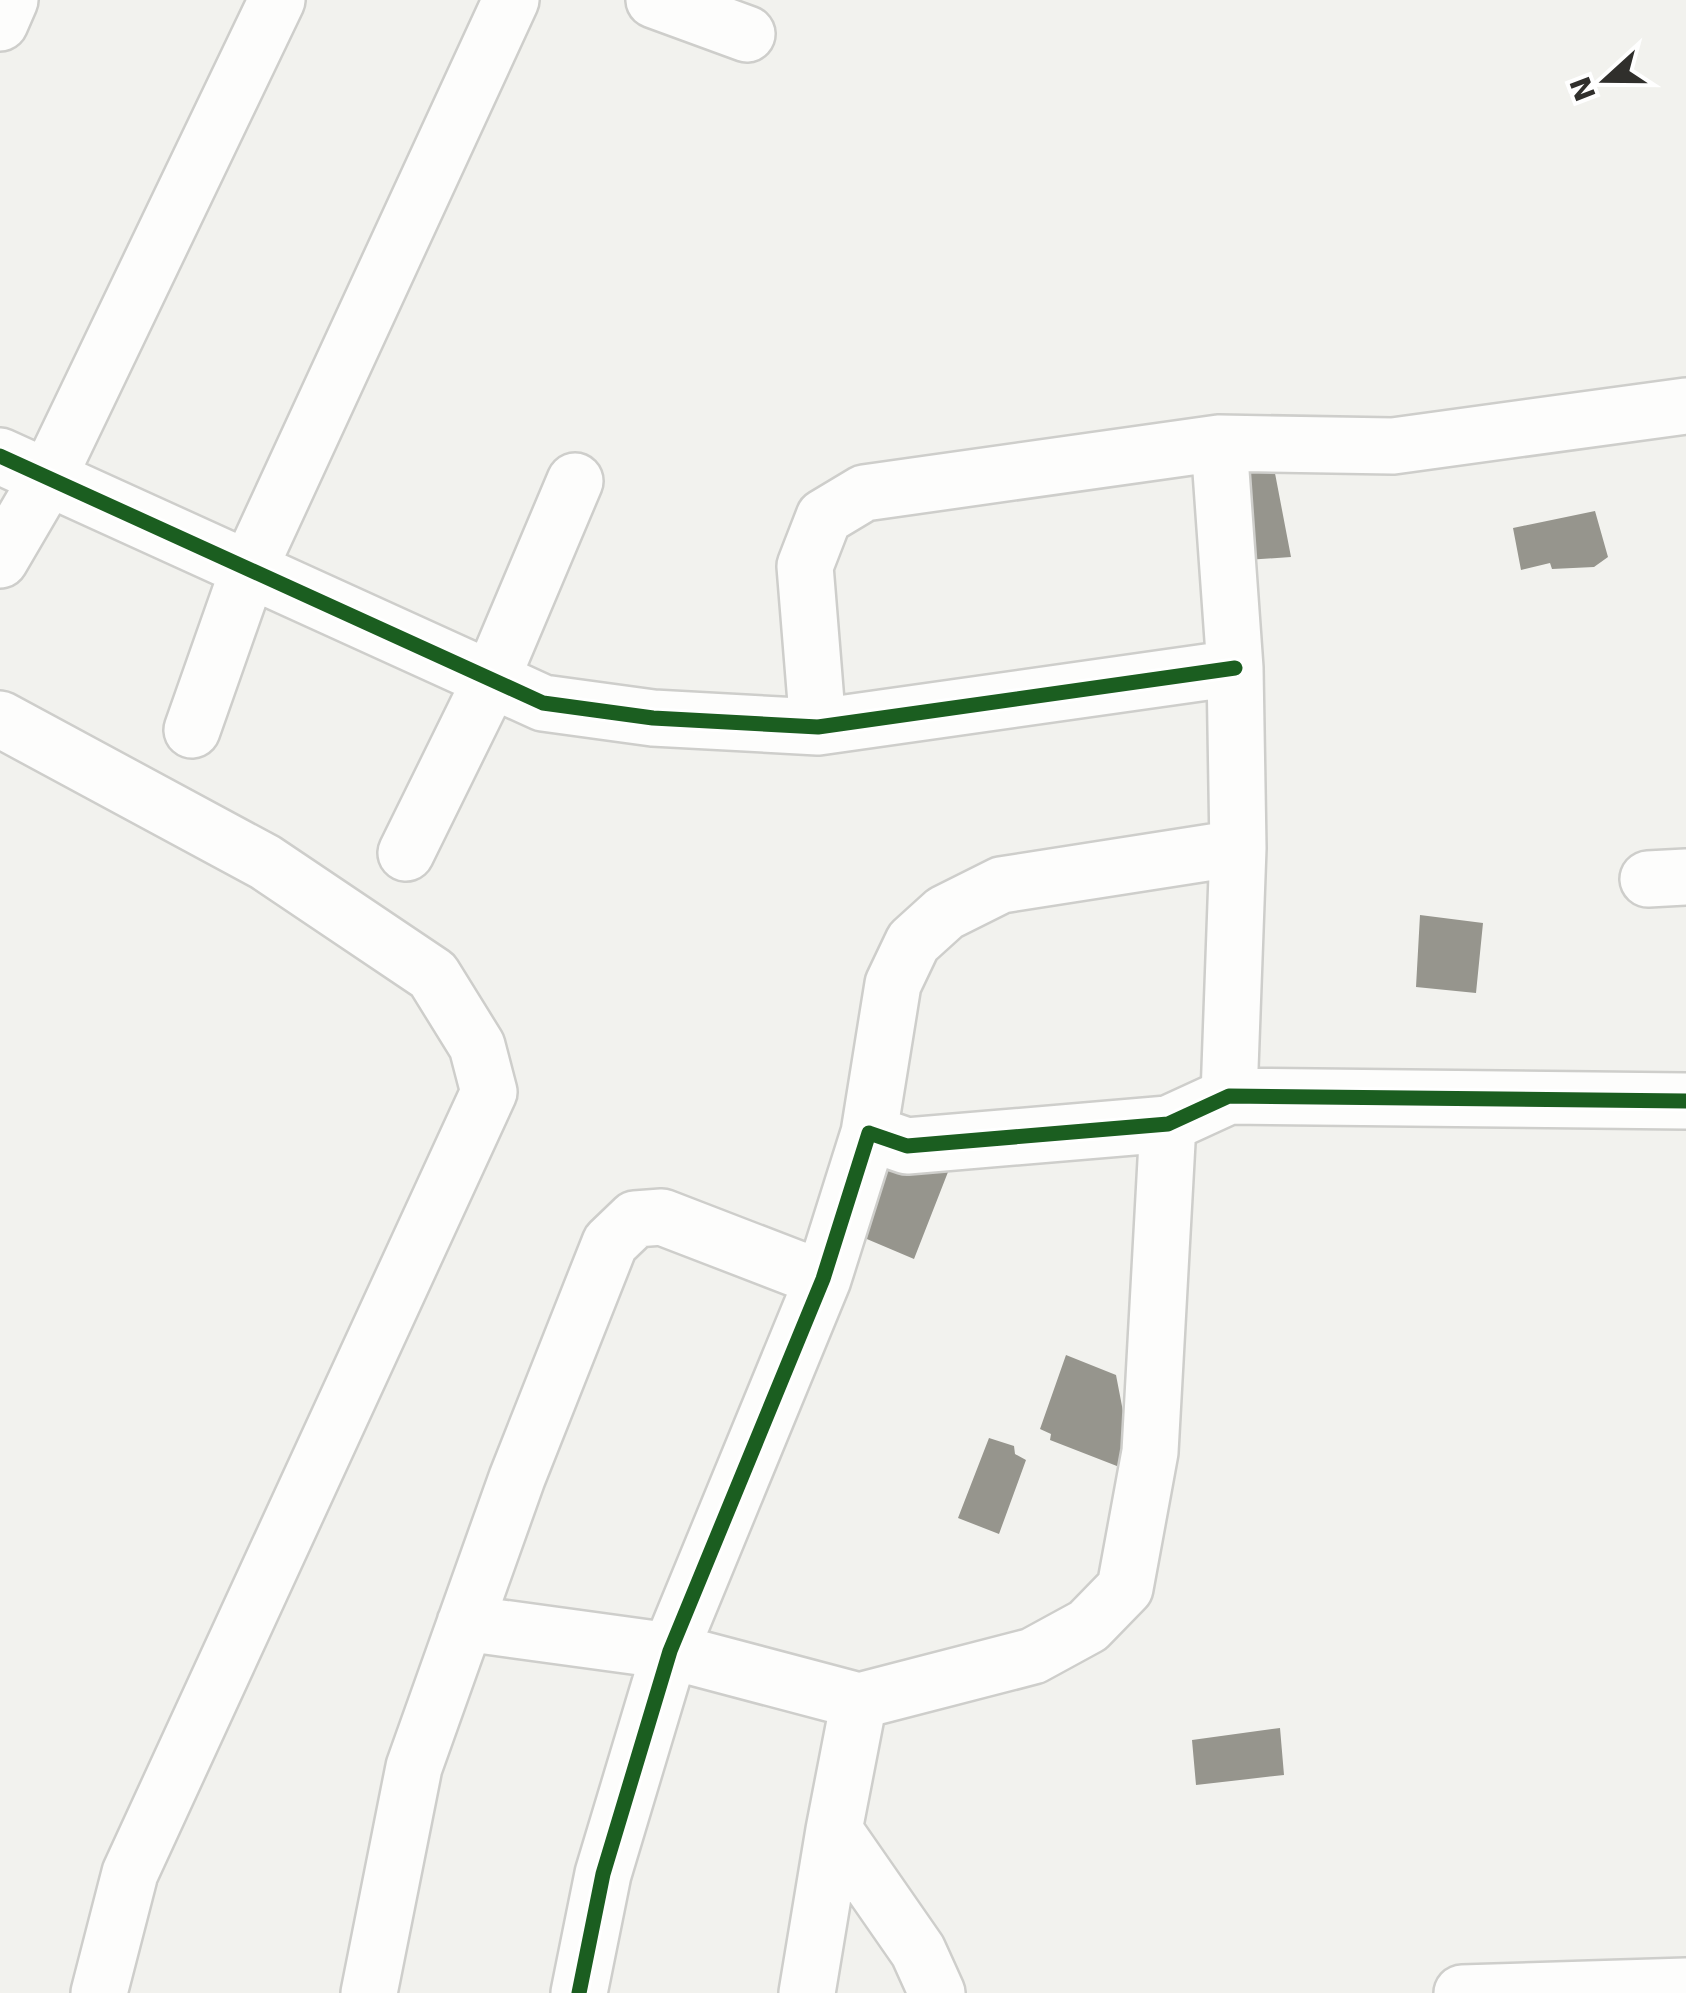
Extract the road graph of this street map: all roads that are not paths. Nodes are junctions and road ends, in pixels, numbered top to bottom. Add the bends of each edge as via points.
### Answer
1 (10, 0) edge
2 (276, 0) edge
3 (512, 0) edge
4 (654, 0) edge
5 (0, 23) edge
6 (746, 34) dead end
7 (1686, 406) edge
8 (1220, 443) junction
9 (24, 467) edge
10 (575, 481) dead end
11 (0, 560) edge
12 (248, 570) junction
13 (1235, 668) junction
14 (491, 680) junction
15 (0, 719) edge
16 (818, 727) junction
17 (192, 730) dead end
18 (1238, 848) junction
19 (406, 853) dead end
20 (1229, 1096) junction
21 (1686, 1101) edge
22 (1168, 1124) junction
23 (869, 1133) junction
24 (823, 1280) junction
25 (464, 1623) junction
26 (670, 1651) junction
27 (859, 1701) junction
28 (834, 1830) junction
29 (1686, 1986) edge
30 (100, 1993) edge
31 (368, 1993) edge
32 (580, 1993) edge
33 (807, 1993) edge
34 (936, 1993) edge
35 (1462, 1993) edge

1 - 5 street
2 - 9 street
3 - 12 street
4 - 6 street
7 - 8 street via 1393,446
8 - 13 street
8 - 16 street via 864,494 824,517 805,566
9 - 11 street
9 - 12 street
10 - 14 street
12 - 14 street
12 - 17 street
13 - 16 street
13 - 18 street
14 - 16 street via 543,703 653,718
14 - 19 street
15 - 30 street via 265,862 434,976 476,1046 489,1092 130,1873
18 - 20 street
18 - 23 street via 1001,885 945,913 913,942 893,984
20 - 21 street
20 - 22 street
22 - 23 street via 906,1146
22 - 27 street via 1150,1452 1125,1588 1088,1626 1033,1656
23 - 24 street
24 - 25 street via 662,1218 636,1219 610,1242
24 - 26 street
25 - 26 street
25 - 31 street via 414,1767
26 - 27 street
26 - 32 street via 603,1874
27 - 28 street
28 - 33 street
28 - 34 street via 918,1952
29 - 35 street

